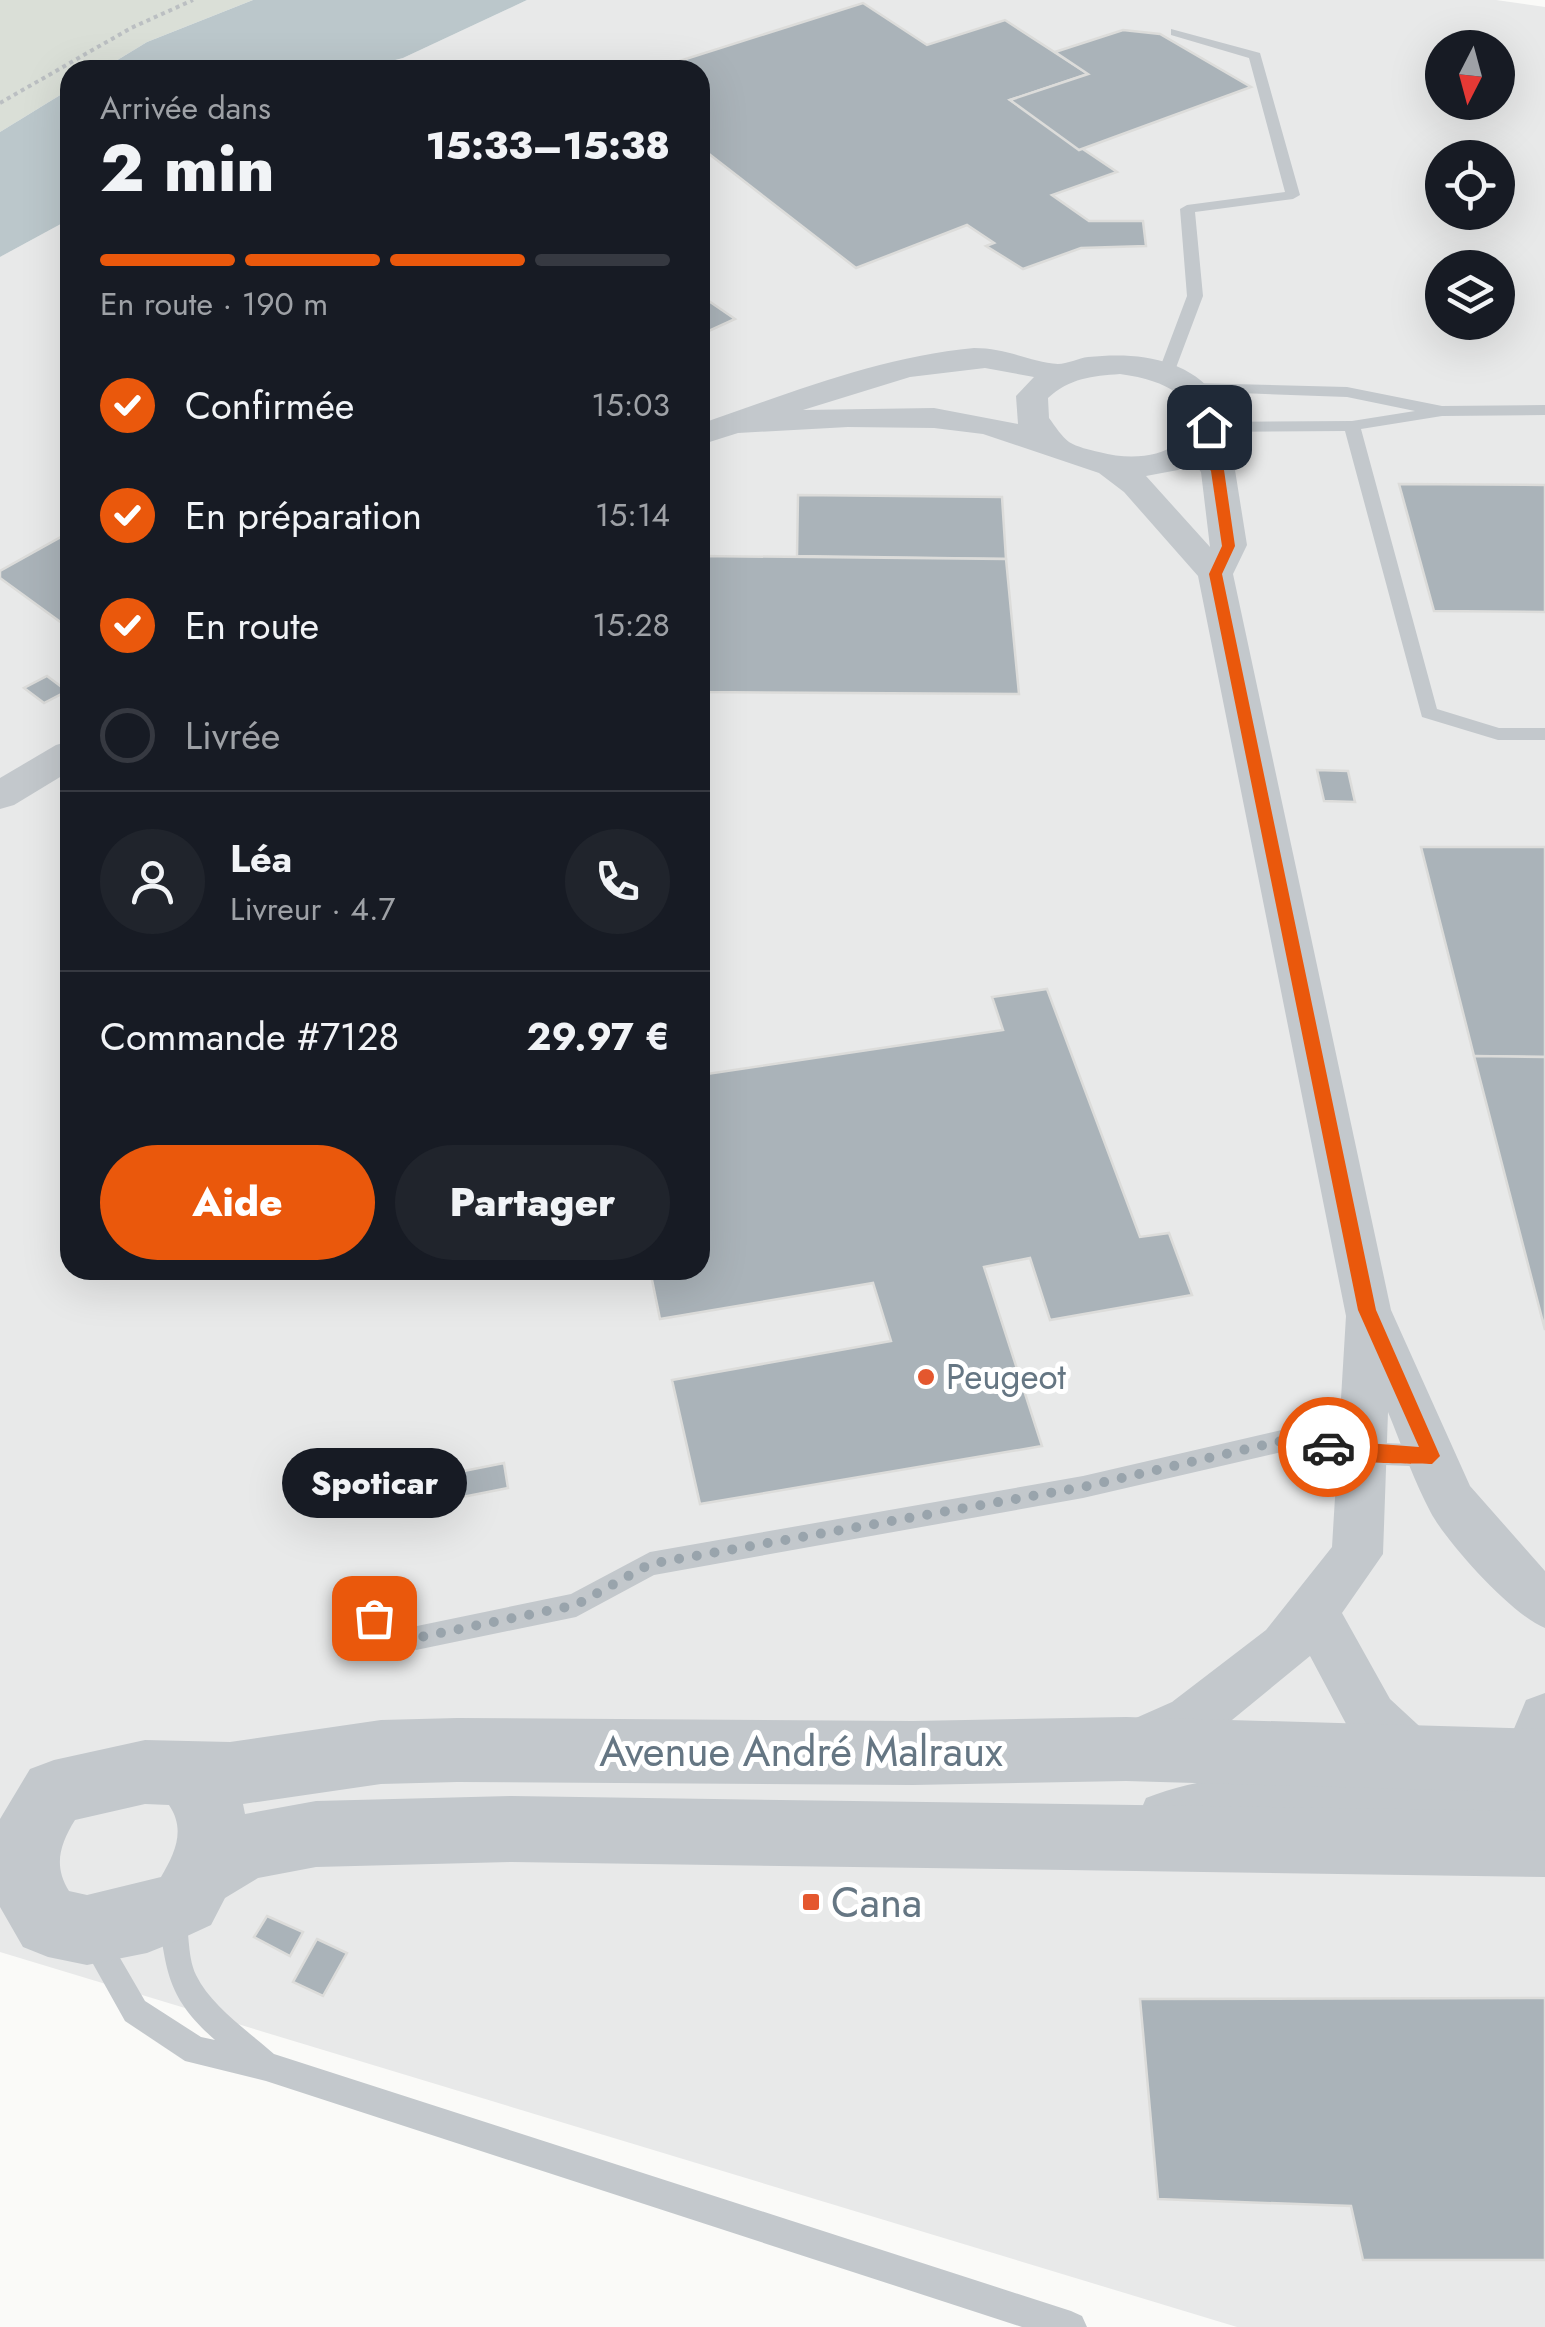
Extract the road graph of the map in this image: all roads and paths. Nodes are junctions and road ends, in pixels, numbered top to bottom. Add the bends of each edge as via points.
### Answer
1 (193, 0) edge
2 (1176, 32) dead end
3 (75, 60) edge
4 (60, 69) edge
5 (0, 103) edge
6 (1056, 374) junction
7 (873, 378) junction
8 (1179, 380) junction
9 (1442, 410) junction
10 (1545, 410) edge
11 (942, 418) junction
12 (734, 423) junction
13 (1352, 426) junction
14 (710, 431) edge
15 (1203, 437) junction
16 (1057, 449) junction
17 (1111, 466) junction
18 (1216, 574) junction
19 (1545, 734) edge
20 (60, 760) edge
21 (0, 796) edge
22 (1367, 1310) junction
23 (1361, 1453) junction
24 (1432, 1456) junction
25 (1545, 1604) edge
26 (1312, 1610) junction
27 (374, 1618) dead end
28 (1126, 1749) junction
29 (1416, 1760) junction
30 (1541, 1762) edge
31 (187, 1773) junction
32 (1484, 1806) junction
33 (22, 1814) edge
34 (1066, 1836) junction
35 (1545, 1844) edge
36 (186, 1892) junction
37 (40, 1908) edge
38 (266, 2066) junction
39 (1071, 2327) edge

1 - 3 path
2 - 8 lane via 1255,56 1293,195 1186,210 1195,296
4 - 5 path
6 - 7 street via 1024,361 972,358
6 - 8 street via 1109,363
6 - 16 street via 1039,386 1030,418
7 - 11 street
7 - 12 street
8 - 9 lane via 1347,392
8 - 15 street via 1208,407
9 - 10 lane
9 - 13 lane
11 - 12 street
11 - 16 street
12 - 14 street
13 - 15 lane
13 - 19 lane via 1429,713 1498,734
15 - 17 street via 1160,462
15 - 18 street via 1218,470 1229,546
16 - 17 street
17 - 18 street
18 - 22 street
20 - 21 street
22 - 23 street
22 - 24 street
23 - 24 lane
23 - 26 street via 1356,1554
23 - 27 lane via 1286,1440 1083,1487 650,1564 576,1605 416,1638
24 - 25 street via 1451,1501
26 - 28 street via 1285,1647 1192,1720
26 - 29 street via 1371,1718
28 - 29 street, Avenue André Malraux
28 - 31 street, Avenue André Malraux via 457,1750
29 - 30 street, Avenue André Malraux
29 - 32 street
30 - 32 street, Avenue André Malraux
31 - 33 street via 145,1772 85,1784 54,1792
31 - 36 street via 212,1808 212,1856
32 - 34 street, Avenue André Malraux via 1254,1801
33 - 37 street via 25,1884
34 - 35 street, Avenue André Malraux
34 - 36 street, Avenue André Malraux via 512,1829 316,1834 246,1847
36 - 37 street via 147,1918
36 - 38 lane via 182,1980
37 - 38 lane via 135,2011 195,2051
38 - 39 lane

